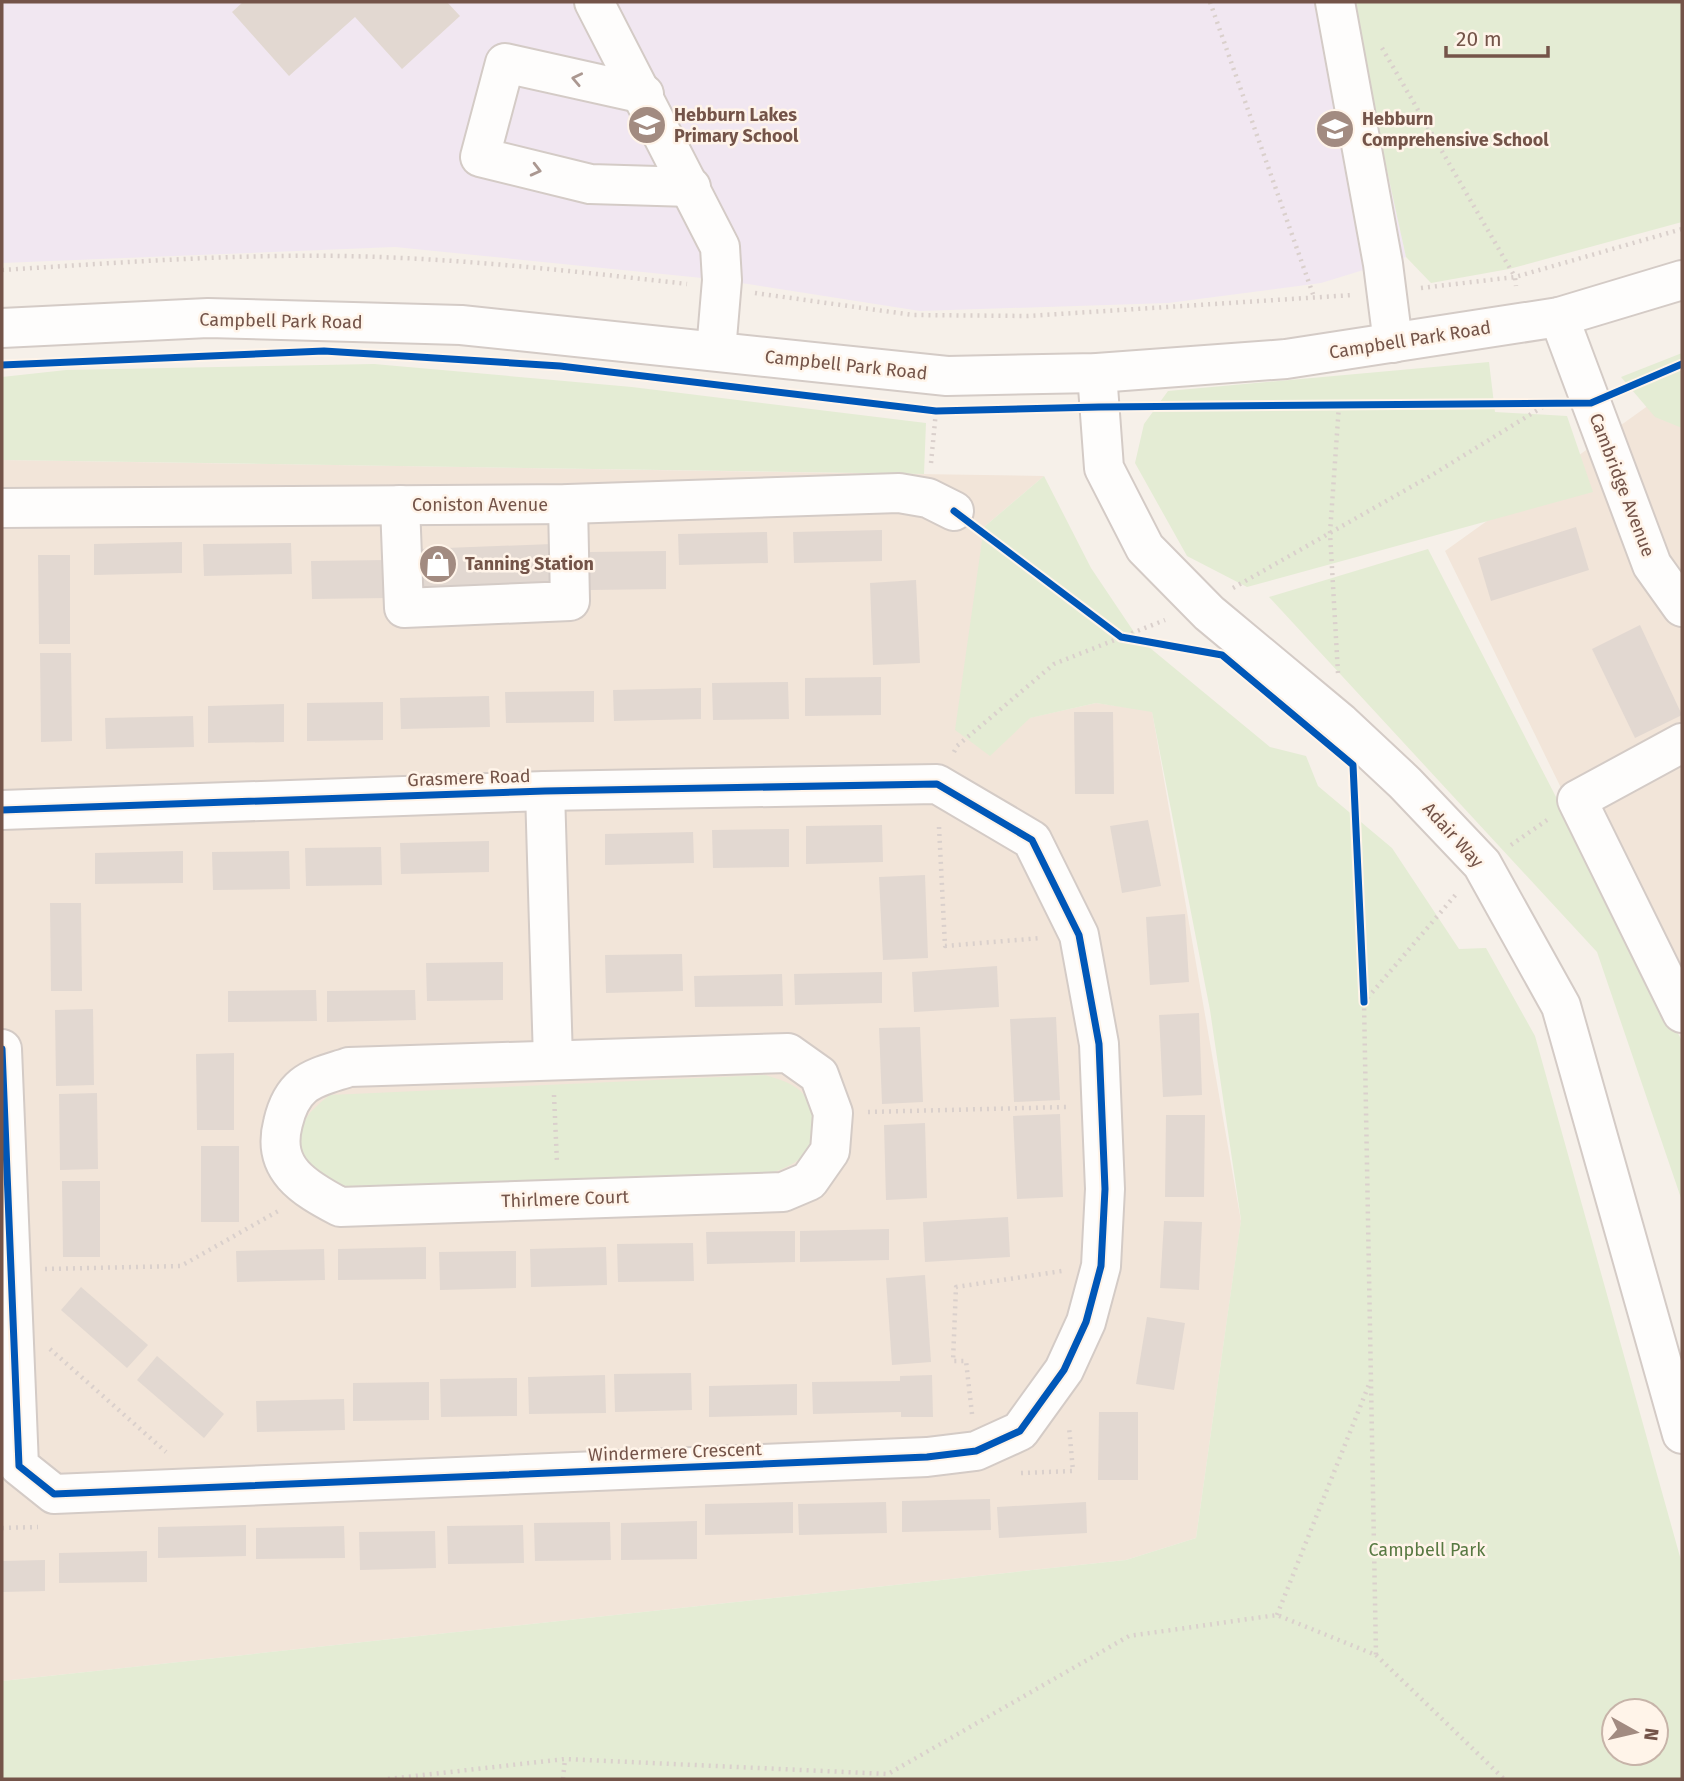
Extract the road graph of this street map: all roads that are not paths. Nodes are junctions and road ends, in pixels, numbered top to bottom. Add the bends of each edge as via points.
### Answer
1 (594, 2) edge
2 (1335, 2) edge
3 (644, 94) junction
4 (691, 187) junction
5 (1682, 280) edge
6 (1559, 317) junction
7 (2, 328) edge
8 (1394, 343) junction
9 (716, 351) junction
10 (1097, 373) junction
11 (568, 504) junction
12 (941, 504) road end
13 (400, 505) junction
14 (2, 508) edge
15 (1682, 607) edge
16 (1682, 743) edge
17 (937, 783) joint
18 (545, 791) junction
19 (2, 810) edge
20 (1682, 1013) edge
21 (2, 1049) edge
22 (553, 1060) junction
23 (1682, 1434) edge

1 - 3 street
2 - 8 street
3 - 4 street
3 -> 4 street via 505,63 480,157 590,184
4 - 9 street via 720,247
5 - 6 street, Campbell Park Road
6 - 8 street, Campbell Park Road
6 - 15 street, Cambridge Avenue via 1652,565
7 - 9 street, Campbell Park Road via 208,318 461,325
8 - 10 street, Campbell Park Road via 1286,359
9 - 10 street, Campbell Park Road via 947,376
10 - 23 street, Adair Way via 1104,468 1145,548 1202,606 1405,783 1482,864 1561,1006
11 - 12 street, Coniston Avenue via 899,493
11 - 13 street, Coniston Avenue
11 - 13 street via 570,601 404,608
13 - 14 street, Coniston Avenue
16 - 20 street via 1577,800
17 - 18 street, Grasmere Road
17 - 21 street, Windermere Crescent via 1032,840 1079,935 1099,1044 1105,1189 1101,1266 1086,1322 1064,1370 1020,1431 976,1451 927,1457 54,1494 19,1465
18 - 19 street, Grasmere Road
18 - 22 street
22 - 22 street, Thirlmere Court via 788,1053 819,1075 834,1113 830,1151 809,1181 783,1192 341,1206 312,1192 286,1167 279,1139 286,1108 303,1086 349,1067

